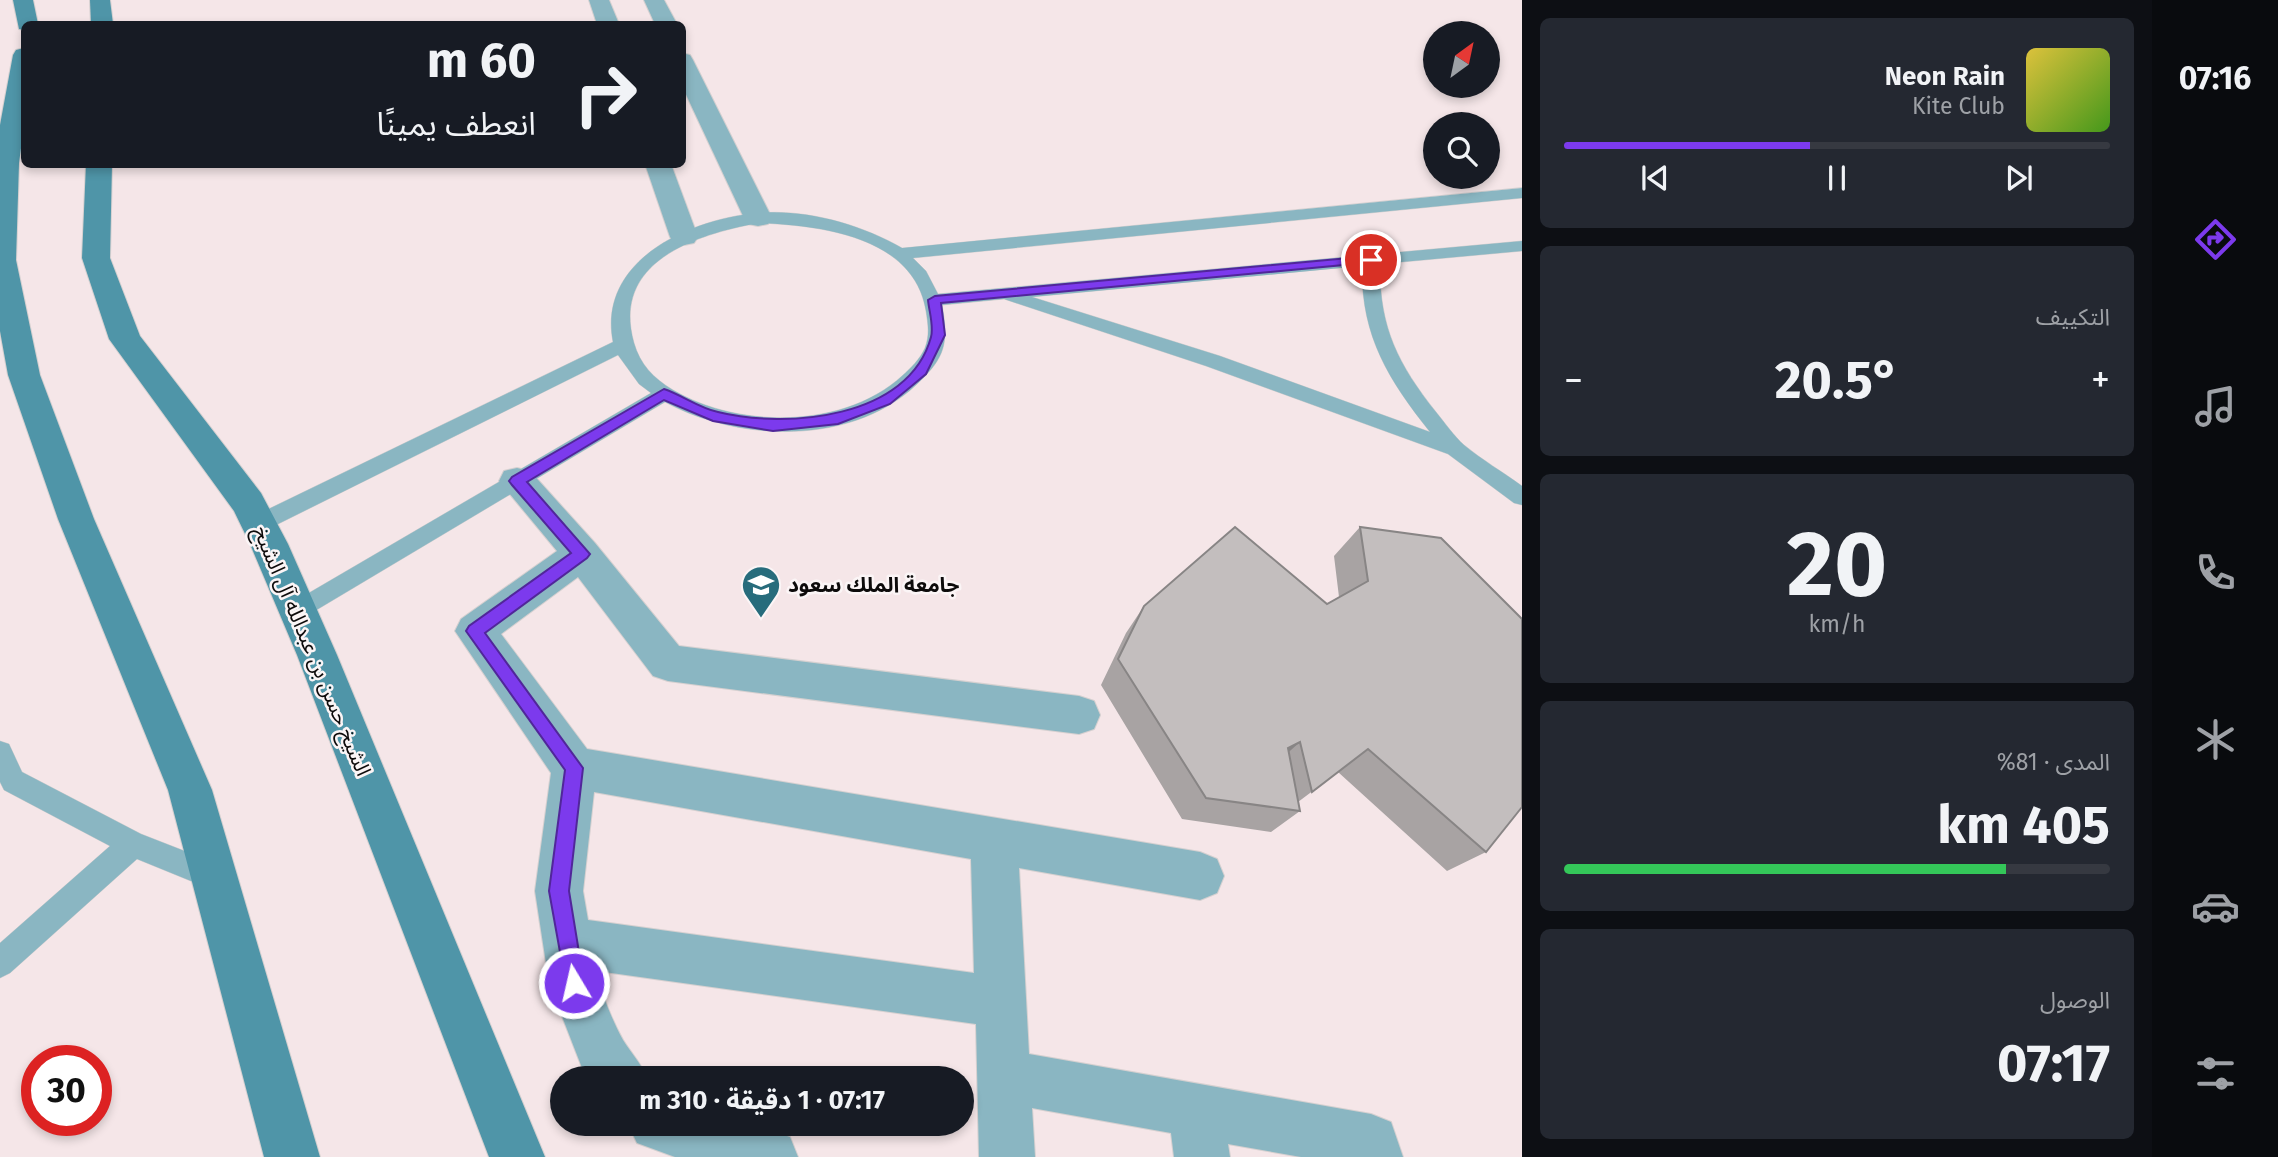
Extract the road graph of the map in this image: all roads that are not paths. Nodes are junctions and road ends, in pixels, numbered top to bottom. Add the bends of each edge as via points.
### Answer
1 (23, 0) edge
2 (100, 0) edge
3 (599, 0) edge
4 (654, 0) edge
5 (26, 21) edge
6 (103, 21) edge
7 (607, 21) edge
8 (664, 21) edge
9 (686, 68) edge
10 (21, 73) edge
11 (99, 168) edge
12 (659, 168) edge
13 (1522, 193) edge
14 (758, 218) junction
15 (684, 237) junction
16 (1522, 246) edge
17 (898, 254) junction
18 (1371, 260) junction
19 (1001, 293) junction
20 (935, 300) junction
21 (625, 344) junction
22 (664, 394) junction
23 (1455, 449) junction
24 (517, 481) junction
25 (1522, 497) edge
26 (258, 524) junction
27 (582, 554) junction
28 (298, 611) junction
29 (1079, 715) dead end
30 (0, 753) edge
31 (574, 768) junction
32 (995, 841) junction
33 (133, 844) junction
34 (213, 876) junction
35 (1200, 876) dead end
36 (568, 942) junction
37 (0, 963) edge
38 (1001, 1002) junction
39 (611, 1066) edge
40 (1004, 1076) junction
41 (1199, 1134) edge
42 (697, 1136) edge
43 (292, 1157) edge
44 (517, 1157) edge
45 (770, 1157) edge
46 (1007, 1157) edge
47 (1375, 1157) edge

1 - 5 main road
2 - 6 main road
3 - 7 street
4 - 8 street
9 - 14 street
10 - 34 main road via 6,163 2,260 24,375 76,519 190,790
11 - 26 main road, الشيخ حسن بن عبدالله آل الشيخ via 96,258 125,338 248,503
12 - 15 street
13 - 17 lane
14 - 15 lane via 719,224
14 - 17 lane via 797,218 834,225 869,236
15 - 21 lane via 647,260 624,291 618,326
16 - 18 lane
17 - 20 lane via 921,275
18 - 19 lane
18 - 23 lane via 1373,309 1383,346 1402,383
19 - 20 lane
19 - 23 lane via 1213,361
20 - 22 lane via 938,335 922,371 886,401 833,420 773,426 713,416
21 - 22 lane via 631,362
21 - 26 lane
22 - 24 lane
23 - 25 lane
24 - 27 street
24 - 28 lane
26 - 28 main road, الشيخ حسن بن عبدالله آل الشيخ
27 - 29 street via 668,663
27 - 31 street via 475,631
28 - 44 main road, الشيخ حسن بن عبدالله آل الشيخ
30 - 33 lane via 13,781
31 - 32 street
31 - 36 street via 559,891
32 - 35 street
32 - 38 street
33 - 34 lane
33 - 37 lane
34 - 43 main road
36 - 38 street
36 - 39 street via 574,983
38 - 40 street
40 - 41 street
40 - 46 street
41 - 47 street via 1371,1142
42 - 45 street

